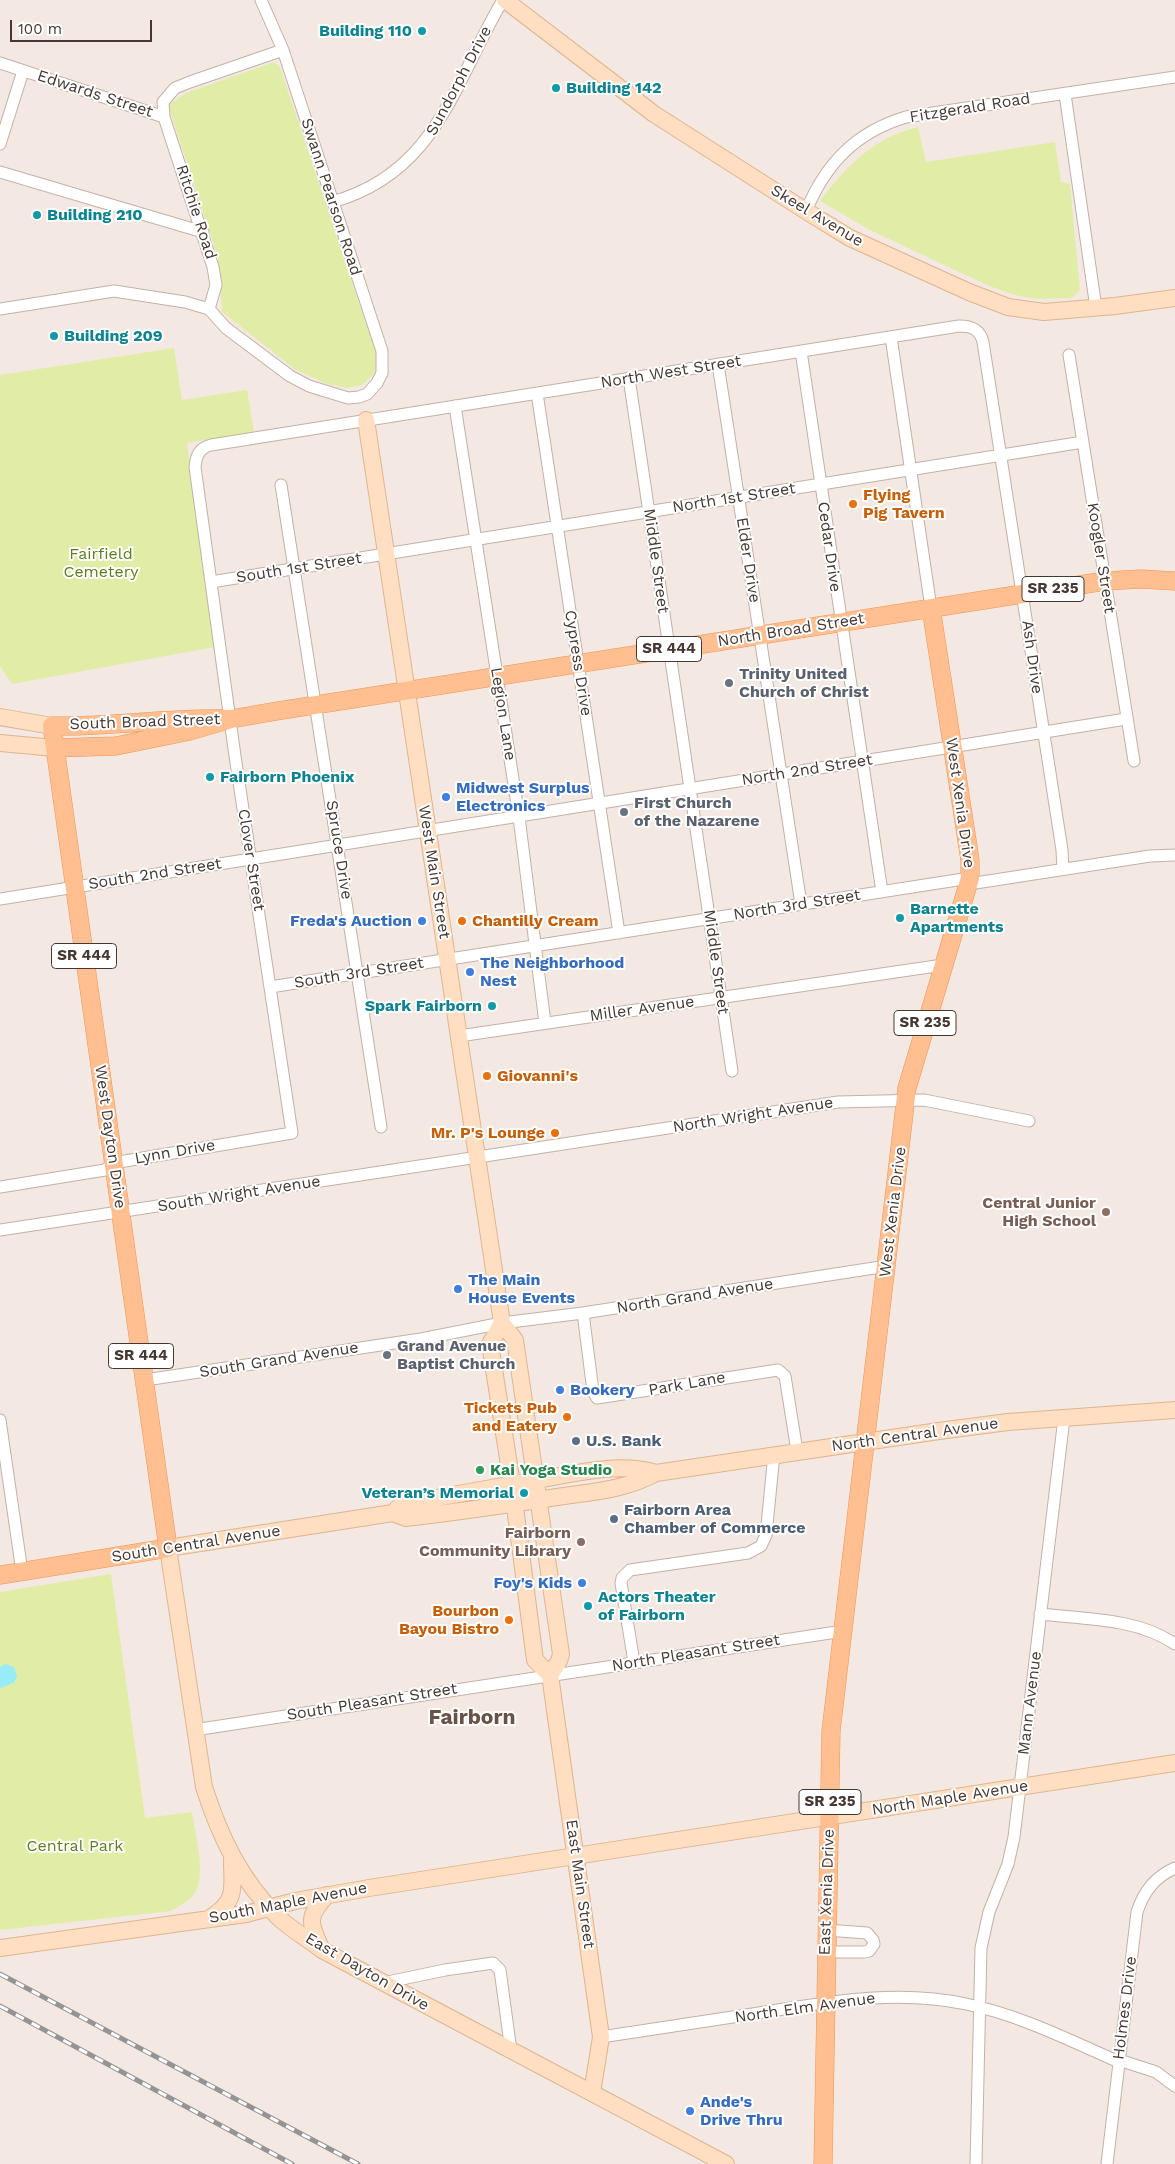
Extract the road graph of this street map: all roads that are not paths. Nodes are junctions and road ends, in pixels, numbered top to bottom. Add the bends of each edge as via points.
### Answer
1 (261, 0) edge
2 (504, 0) edge
3 (283, 50) junction
4 (0, 63) edge
5 (23, 71) junction
6 (1175, 77) edge
7 (1065, 94) junction
8 (164, 117) junction
9 (0, 144) edge
10 (0, 172) edge
11 (332, 202) junction
12 (806, 211) junction
13 (204, 232) junction
14 (1175, 298) edge
15 (1096, 308) junction
16 (0, 309) edge
17 (209, 309) junction
18 (976, 330) joint
19 (891, 337) junction
20 (801, 351) junction
21 (1069, 355) dead end
22 (718, 364) junction
23 (629, 378) junction
24 (537, 393) junction
25 (455, 406) junction
26 (366, 420) junction
27 (1083, 442) junction
28 (1001, 455) junction
29 (195, 468) joint
30 (911, 470) junction
31 (820, 484) junction
32 (281, 485) dead end
33 (739, 498) junction
34 (649, 512) junction
35 (558, 527) junction
36 (476, 540) junction
37 (386, 554) junction
38 (294, 569) junction
39 (1105, 581) junction
40 (211, 582) junction
41 (1175, 582) edge
42 (1023, 594) junction
43 (931, 608) junction
44 (840, 622) junction
45 (760, 635) junction
46 (669, 649) junction
47 (578, 663) junction
48 (496, 676) junction
49 (407, 691) junction
50 (314, 706) junction
51 (0, 717) edge
52 (231, 719) junction
53 (1126, 719) junction
54 (26, 721) junction
55 (52, 726) junction
56 (1043, 733) junction
57 (0, 734) edge
58 (0, 743) edge
59 (55, 748) junction
60 (952, 748) junction
61 (1134, 761) dead end
62 (863, 762) junction
63 (780, 775) junction
64 (690, 789) junction
65 (599, 803) junction
66 (519, 817) junction
67 (428, 831) junction
68 (338, 845) junction
69 (1175, 855) edge
70 (250, 859) junction
71 (1063, 869) junction
72 (969, 881) junction
73 (74, 887) junction
74 (882, 892) junction
75 (0, 899) edge
76 (801, 904) junction
77 (709, 919) junction
78 (619, 933) junction
79 (535, 946) junction
80 (448, 960) junction
81 (943, 965) junction
82 (358, 973) junction
83 (270, 987) junction
84 (721, 997) junction
85 (545, 1023) junction
86 (459, 1036) junction
87 (732, 1071) dead end
88 (906, 1100) junction
89 (1029, 1121) dead end
90 (381, 1127) dead end
91 (292, 1133) joint
92 (478, 1158) junction
93 (113, 1163) junction
94 (0, 1187) edge
95 (121, 1212) junction
96 (0, 1230) edge
97 (887, 1266) junction
98 (583, 1313) junction
99 (502, 1324) junction
100 (145, 1380) junction
101 (1175, 1410) edge
102 (1064, 1418) junction
103 (0, 1420) edge
104 (866, 1442) junction
105 (796, 1451) junction
106 (774, 1454) junction
107 (656, 1473) junction
108 (537, 1480) junction
109 (512, 1484) junction
110 (540, 1500) junction
111 (515, 1505) junction
112 (393, 1513) junction
113 (168, 1548) junction
114 (22, 1572) junction
115 (0, 1575) edge
116 (1040, 1614) junction
117 (843, 1631) junction
118 (1175, 1644) edge
119 (634, 1662) junction
120 (550, 1674) junction
121 (194, 1730) junction
122 (1175, 1763) edge
123 (1020, 1787) junction
124 (829, 1817) junction
125 (576, 1856) junction
126 (232, 1860) junction
127 (1175, 1868) edge
128 (327, 1895) junction
129 (270, 1908) junction
130 (208, 1919) junction
131 (826, 1930) junction
132 (0, 1948) edge
133 (322, 1950) junction
134 (826, 1952) junction
135 (382, 1983) junction
136 (824, 2002) junction
137 (979, 2007) junction
138 (601, 2037) junction
139 (511, 2051) junction
140 (1119, 2061) junction
141 (1175, 2086) edge
142 (592, 2093) junction
143 (726, 2164) edge
144 (823, 2164) edge
145 (976, 2164) edge
146 (1106, 2164) edge

1 - 3 street, Swann Pearson Road
2 - 11 street, Sundorph Drive via 438,125 420,148 384,180
2 - 12 street, Skeel Avenue via 654,114
3 - 8 street, Edwards Street via 175,88 163,102
3 - 11 street, Swann Pearson Road
4 - 5 street, Edwards Street
5 - 8 street, Edwards Street
5 - 9 street
6 - 7 street, Fitzgerald Road
7 - 12 street, Fitzgerald Road via 906,117 888,123 868,133 827,170
7 - 15 street
8 - 13 street, Ritchie Road
10 - 13 street
11 - 17 street, Swann Pearson Road via 382,351 382,373 367,394 348,398 300,382 226,328
12 - 15 street, Skeel Avenue via 850,238 998,304 1044,312
13 - 17 street, Ritchie Road via 216,285
14 - 15 street, Skeel Avenue
16 - 17 street via 114,291
18 - 19 street, North West Street via 959,326
18 - 28 street, Ash Drive via 983,342
19 - 20 street, North West Street
19 - 30 street, West Xenia Drive
20 - 22 street, North West Street
20 - 31 street, Cedar Drive
21 - 27 street, Koogler Street
22 - 23 street, North West Street
22 - 33 street, Elder Drive
23 - 24 street, North West Street
23 - 34 street, Middle Street
24 - 25 street, North West Street
24 - 35 street, Cypress Drive
25 - 26 street, North West Street
25 - 36 street, Legion Lane
26 - 29 street, North West Street via 204,446 198,454
26 - 37 street, West Main Street
27 - 28 street, North 1st Street
27 - 39 street, Koogler Street
28 - 30 street, North 1st Street
28 - 42 street, Ash Drive
29 - 40 street, Clover Street
30 - 31 street, North 1st Street
30 - 43 street, West Xenia Drive
31 - 33 street, North 1st Street
31 - 44 street, Cedar Drive
32 - 38 street, Spruce Drive
33 - 34 street, North 1st Street
33 - 45 street, Elder Drive
34 - 35 street, North 1st Street
34 - 46 street, Middle Street
35 - 36 street, North 1st Street
35 - 47 street, Cypress Drive
36 - 37 street, North 1st Street
36 - 48 street, Legion Lane
37 - 38 street, South 1st Street
37 - 49 street, West Main Street
38 - 40 street, South 1st Street
38 - 50 street, Spruce Drive
39 - 41 main road, North Broad Street / SR 235 via 1141,579
39 - 42 main road, North Broad Street / SR 235
39 - 53 street, Koogler Street
40 - 52 street, Clover Street
42 - 43 main road, North Broad Street / SR 235
42 - 56 street, Ash Drive
43 - 44 main road, North Broad Street / SR 444
43 - 60 main road, West Xenia Drive / SR 235
44 - 45 main road, North Broad Street / SR 444
44 - 62 street, Cedar Drive
45 - 46 main road, North Broad Street / SR 444
45 - 63 street, Elder Drive
46 - 47 main road, North Broad Street / SR 444
46 - 64 street, Middle Street
47 - 48 main road, North Broad Street / SR 444
47 - 65 street, Cypress Drive
48 - 49 main road, North Broad Street / SR 444
48 - 66 street, Legion Lane
49 - 50 main road, South Broad Street / SR 444
49 - 67 street, West Main Street
50 - 52 main road, South Broad Street / SR 444
50 - 68 street, Spruce Drive
51 - 54 street, South Broad Street
52 - 55 main road, South Broad Street / SR 444 via 188,717 112,726
52 - 59 main road, South Broad Street / SR 444 via 116,746
52 - 70 street, Clover Street
53 - 56 street, North 2nd Street
53 - 61 street, Koogler Street
54 - 55 street, South Broad Street
54 - 57 street
55 - 59 main road, West Dayton Drive / SR 444
56 - 60 street, North 2nd Street
56 - 71 street, Ash Drive
58 - 59 street, South Broad Street
59 - 73 main road, West Dayton Drive / SR 444
60 - 62 street, North 2nd Street
60 - 72 main road, West Xenia Drive / SR 235 via 970,860
62 - 63 street, North 2nd Street
62 - 74 street, Cedar Drive
63 - 64 street, North 2nd Street
63 - 76 street, Elder Drive
64 - 65 street, North 2nd Street
64 - 77 street, Middle Street
65 - 66 street, North 2nd Street
65 - 78 street, Cypress Drive
66 - 67 street, North 2nd Street
66 - 79 street, Legion Lane
67 - 68 street, South 2nd Street
67 - 80 street, West Main Street
68 - 70 street, South 2nd Street
68 - 82 street, Spruce Drive
69 - 71 street, North 3rd Street
70 - 73 street, South 2nd Street
70 - 83 street, Clover Street
71 - 72 street, North 3rd Street
72 - 74 street, North 3rd Street
72 - 81 main road, West Xenia Drive / SR 235
73 - 75 street, South 2nd Street
73 - 93 main road, West Dayton Drive / SR 444
74 - 76 street, North 3rd Street
76 - 77 street, North 3rd Street
77 - 78 street, North 3rd Street
77 - 84 street, Middle Street
78 - 79 street, North 3rd Street
79 - 80 street, North 3rd Street
79 - 85 street, Legion Lane
80 - 82 street, South 3rd Street
80 - 86 street, West Main Street
81 - 84 street, Miller Avenue
81 - 88 main road, West Xenia Drive / SR 235
82 - 83 street, South 3rd Street
82 - 90 street, Spruce Drive
83 - 91 street, Clover Street
84 - 85 street, Miller Avenue
84 - 87 street, Middle Street
85 - 86 street, Miller Avenue
86 - 92 street, West Main Street
88 - 89 street, North Wright Avenue via 924,1100
88 - 92 street, North Wright Avenue via 838,1102
88 - 97 main road, West Xenia Drive / SR 235
91 - 93 street, Lynn Drive
92 - 95 street, South Wright Avenue
92 - 99 street, West Main Street
93 - 94 street, Lynn Drive via 105,1170
93 - 95 main road, West Dayton Drive / SR 444
95 - 96 street, South Wright Avenue
95 - 100 main road, West Dayton Drive / SR 444
97 - 98 street, North Grand Avenue
97 - 104 main road, West Xenia Drive / SR 235
98 - 99 street, North Grand Avenue
98 - 105 street, Park Lane via 597,1398 778,1370 785,1376
99 - 100 street, South Grand Avenue
99 - 108 street, West Main Street via 515,1340
99 - 109 street via 490,1344
100 - 113 main road, West Dayton Drive / SR 444
101 - 102 street, North Central Avenue
102 - 104 street, North Central Avenue via 939,1430
102 - 116 street, Mann Avenue
103 - 114 street
104 - 105 street, North Central Avenue
104 - 117 main road, East Xenia Drive / SR 235
105 - 106 street, North Central Avenue
106 - 107 street, North Central Avenue
106 - 119 street via 766,1535 758,1548 748,1553 630,1570 622,1578 620,1583
107 - 108 street, North Central Avenue via 642,1469 617,1469
107 - 110 street, North Central Avenue via 618,1488
108 - 109 street, North Central Avenue
108 - 110 street
109 - 111 street
109 - 112 street, South Central Avenue via 402,1504
110 - 111 street, North Central Avenue
110 - 120 street via 561,1654
111 - 112 street, South Central Avenue via 406,1518
111 - 120 street via 535,1660
112 - 113 street, South Central Avenue
113 - 114 main road, South Central Avenue
113 - 121 street, East Dayton Drive
114 - 115 main road, South Central Avenue
116 - 118 street via 1133,1625
116 - 123 street, Mann Avenue
117 - 119 street, North Pleasant Street
117 - 124 main road, East Xenia Drive / SR 235 via 831,1730
119 - 120 street, North Pleasant Street
120 - 121 street, South Pleasant Street
120 - 125 street, East Main Street
121 - 126 street, East Dayton Drive via 204,1787
122 - 123 street, North Maple Avenue
123 - 124 street, North Maple Avenue
123 - 137 street, Mann Avenue via 1010,1854 989,1912 983,1941
124 - 125 street, North Maple Avenue
124 - 131 main road, East Xenia Drive / SR 235
125 - 128 street, South Maple Avenue
125 - 138 street, East Main Street
126 - 129 street, East Dayton Drive
126 - 130 street via 229,1903
127 - 140 street, Holmes Drive via 1153,1882 1137,1912
128 - 129 street, South Maple Avenue
128 - 133 street via 316,1906 311,1918 312,1930
129 - 130 street, South Maple Avenue
129 - 133 street, East Dayton Drive
130 - 132 street, South Maple Avenue
131 - 134 main road, East Xenia Drive / SR 235
131 - 134 street via 867,1933 874,1944 864,1952
133 - 135 street, East Dayton Drive
134 - 136 main road, East Xenia Drive / SR 235
135 - 139 street, East Dayton Drive
135 - 139 street via 492,1963 500,1970
136 - 137 street, North Elm Avenue via 905,1997
136 - 138 street, North Elm Avenue
136 - 144 main road, East Xenia Drive / SR 235
137 - 140 street, North Elm Avenue via 1030,2023
137 - 145 street, Mann Avenue
138 - 142 street, East Main Street
139 - 142 street, East Dayton Drive
140 - 141 street, North Elm Avenue via 1156,2072
140 - 146 street, Holmes Drive
142 - 143 street, East Dayton Drive

